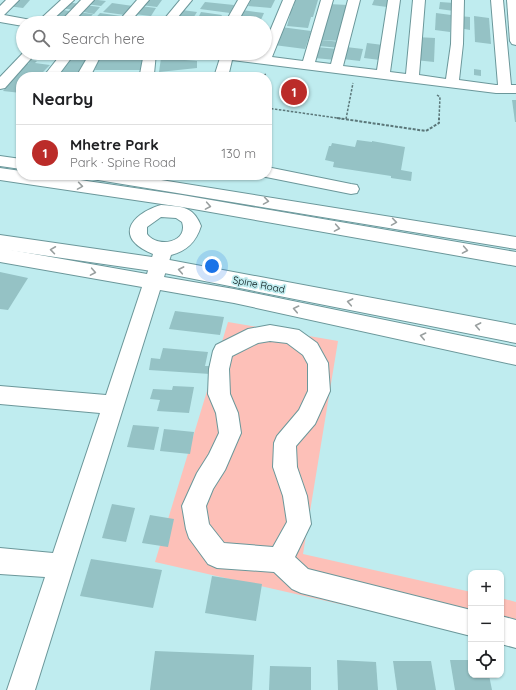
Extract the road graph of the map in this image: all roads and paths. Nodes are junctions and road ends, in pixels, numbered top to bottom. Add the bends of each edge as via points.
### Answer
1 (13, 0) edge
2 (68, 0) edge
3 (88, 0) edge
4 (143, 0) edge
5 (186, 0) edge
6 (244, 0) edge
7 (289, 0) edge
8 (327, 0) edge
9 (354, 0) edge
10 (394, 0) edge
11 (418, 0) edge
12 (458, 0) edge
13 (497, 0) edge
14 (513, 0) edge
15 (0, 13) edge
16 (50, 16) edge
17 (72, 16) edge
18 (129, 16) edge
19 (173, 16) edge
20 (235, 16) edge
21 (0, 18) edge
22 (16, 21) edge
23 (272, 41) edge
24 (516, 41) edge
25 (23, 60) edge
26 (63, 60) edge
27 (92, 60) edge
28 (149, 60) edge
29 (225, 60) edge
30 (264, 60) edge
31 (308, 66) junction
32 (336, 69) junction
33 (54, 72) edge
34 (86, 72) edge
35 (147, 72) edge
36 (222, 72) edge
37 (383, 75) junction
38 (412, 78) junction
39 (347, 82) dead end
40 (353, 83) junction
41 (360, 83) dead end
42 (452, 83) junction
43 (0, 85) edge
44 (511, 89) edge
45 (434, 93) dead end
46 (272, 109) edge
47 (346, 119) junction
48 (0, 161) edge
49 (16, 163) edge
50 (272, 173) edge
51 (0, 174) edge
52 (16, 176) edge
53 (55, 180) edge
54 (121, 180) edge
55 (351, 189) dead end
56 (184, 194) edge
57 (0, 242) edge
58 (516, 243) edge
59 (0, 255) edge
60 (516, 259) edge
61 (159, 265) junction
62 (516, 334) edge
63 (516, 356) edge
64 (0, 395) edge
65 (114, 405) junction
66 (280, 560) junction
67 (0, 561) edge
68 (62, 566) junction
69 (468, 622) edge
70 (504, 631) edge
71 (516, 634) edge
72 (21, 690) edge

1 - 15 street
2 - 16 street
3 - 17 street
4 - 18 street
5 - 19 street
6 - 20 street
7 - 23 street
8 - 31 street
9 - 32 street
10 - 37 street
11 - 38 street
12 - 42 street via 457,44
13 - 44 street
14 - 24 street
21 - 22 street
25 - 43 street
26 - 33 street
27 - 34 street
28 - 35 street
29 - 36 street
30 - 31 street
31 - 32 street
32 - 37 street
37 - 38 street
38 - 42 street
39 - 40 path
40 - 41 path
40 - 47 path
42 - 44 street
45 - 47 path via 440,97 439,123 426,131
46 - 47 path
48 - 49 street
50 - 55 street
51 -> 52 main road
53 -> 56 main road
54 - 56 street
56 -> 58 street
56 -> 60 main road
56 - 61 street via 193,226 192,233
56 - 61 street via 170,210 146,217 138,229 138,235
61 -> 57 main road, Spine Road
59 -> 61 street
62 -> 61 main road, Spine Road
63 -> 61 street, Spine Road via 234,296
61 - 65 street
64 - 65 street
65 - 68 street
66 - 66 street via 299,524 295,496 285,467 285,443 308,417 319,391 318,364 310,349 292,336 270,333 255,335 223,351 219,369 219,394 227,413 230,433 194,506 198,529 216,555
66 - 69 street via 301,580
67 - 68 street
68 - 72 street
70 - 71 street

